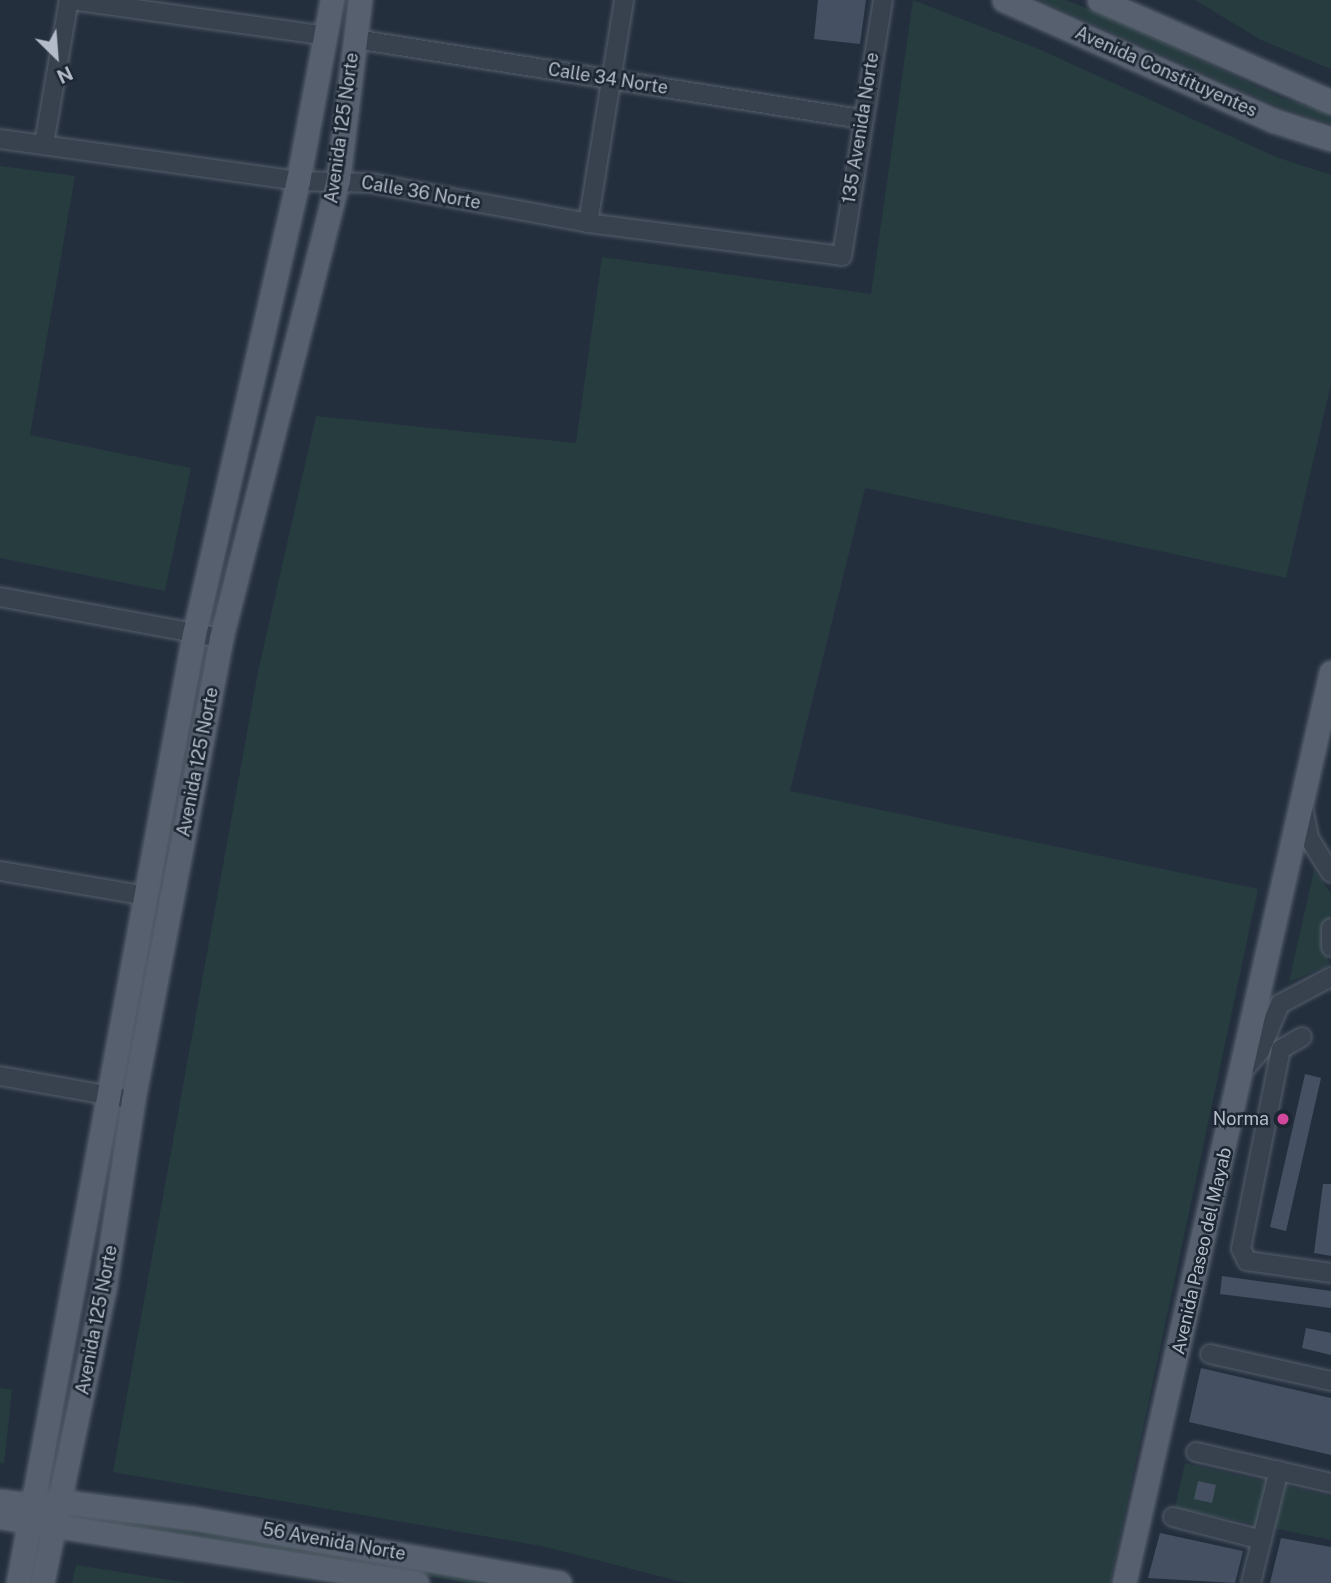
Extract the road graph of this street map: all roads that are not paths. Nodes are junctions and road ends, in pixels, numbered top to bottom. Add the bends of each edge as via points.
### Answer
1 (70, 0) edge
2 (332, 0) edge
3 (360, 0) edge
4 (624, 0) edge
5 (883, 0) edge
6 (1004, 0) edge
7 (1099, 0) edge
8 (1123, 5) edge
9 (327, 36) junction
10 (355, 39) junction
11 (611, 80) junction
12 (1331, 102) edge
13 (860, 119) junction
14 (0, 139) edge
15 (1331, 139) edge
16 (44, 144) junction
17 (338, 179) junction
18 (298, 181) junction
19 (589, 223) junction
20 (842, 256) joint
21 (0, 597) edge
22 (194, 634) junction
23 (221, 638) junction
24 (1331, 672) edge
25 (1302, 797) junction
26 (0, 871) edge
27 (1331, 873) edge
28 (146, 896) junction
29 (1331, 928) edge
30 (1331, 947) edge
31 (1331, 977) edge
32 (1302, 1037) dead end
33 (1244, 1070) junction
34 (0, 1076) edge
35 (106, 1098) junction
36 (133, 1100) junction
37 (1331, 1273) edge
38 (1210, 1354) dead end
39 (1331, 1381) edge
40 (83, 1394) junction
41 (1196, 1452) dead end
42 (1279, 1470) junction
43 (1331, 1483) edge
44 (57, 1500) junction
45 (0, 1501) edge
46 (108, 1506) junction
47 (32, 1513) junction
48 (0, 1517) edge
49 (1173, 1517) dead end
50 (53, 1528) junction
51 (1262, 1540) junction
52 (524, 1578) edge
53 (18, 1583) edge
54 (42, 1583) edge
55 (417, 1583) edge
56 (559, 1583) edge
57 (1124, 1583) edge
58 (1251, 1583) edge

1 - 9 street
1 - 16 street
2 - 9 main road, Avenida 125 Norte
3 - 10 main road, Avenida 125 Norte
4 - 11 street
5 - 13 street, 135 Avenida Norte
6 - 15 main road, Avenida Constituyentes via 1272,120
7 - 8 main road
8 - 12 main road
9 - 18 main road, Avenida 125 Norte
10 - 11 street, Calle 34 Norte
10 - 17 main road, Avenida 125 Norte
11 - 13 street, Calle 34 Norte
11 - 19 street
13 - 20 street, 135 Avenida Norte
14 - 16 street, Calle 36 Norte
16 - 18 street, Calle 36 Norte
17 - 18 street, Calle 36 Norte
17 - 19 street, Calle 36 Norte
17 - 23 main road, Avenida 125 Norte
18 - 22 main road, Avenida 125 Norte
19 - 20 street, Calle 36 Norte
21 - 22 street
22 - 23 street
22 - 28 main road, Avenida 125 Norte
23 - 36 main road, Avenida 125 Norte
24 - 25 main road, Avenida Paseo del Mayab
25 - 27 street via 1309,838
25 - 33 main road, Avenida Paseo del Mayab
26 - 28 street
28 - 35 main road, Avenida 125 Norte
29 - 30 street
31 - 33 street via 1280,1004 1260,1051
32 - 37 street via 1281,1049 1241,1249 1247,1261
33 - 57 main road, Avenida Paseo del Mayab
34 - 35 street
35 - 36 street
35 - 47 main road, Avenida 125 Norte
36 - 40 main road, Avenida 125 Norte
38 - 39 street
40 - 44 main road, Avenida 125 Norte
40 - 46 main road, 56 Avenida Norte via 88,1412 78,1490
41 - 42 street
42 - 43 street
42 - 51 street
44 - 46 main road, 56 Avenida Norte
44 - 47 main road, 56 Avenida Norte
44 - 50 main road, Avenida 125 Norte
45 - 47 main road
46 - 52 main road, 56 Avenida Norte
47 - 48 main road
47 - 50 main road, 56 Avenida Norte
47 - 53 main road, Avenida 125 Norte
49 - 51 street
50 - 54 main road, Avenida 125 Norte
50 - 55 main road, 56 Avenida Norte
51 - 58 street
52 - 56 main road, 56 Avenida Norte

